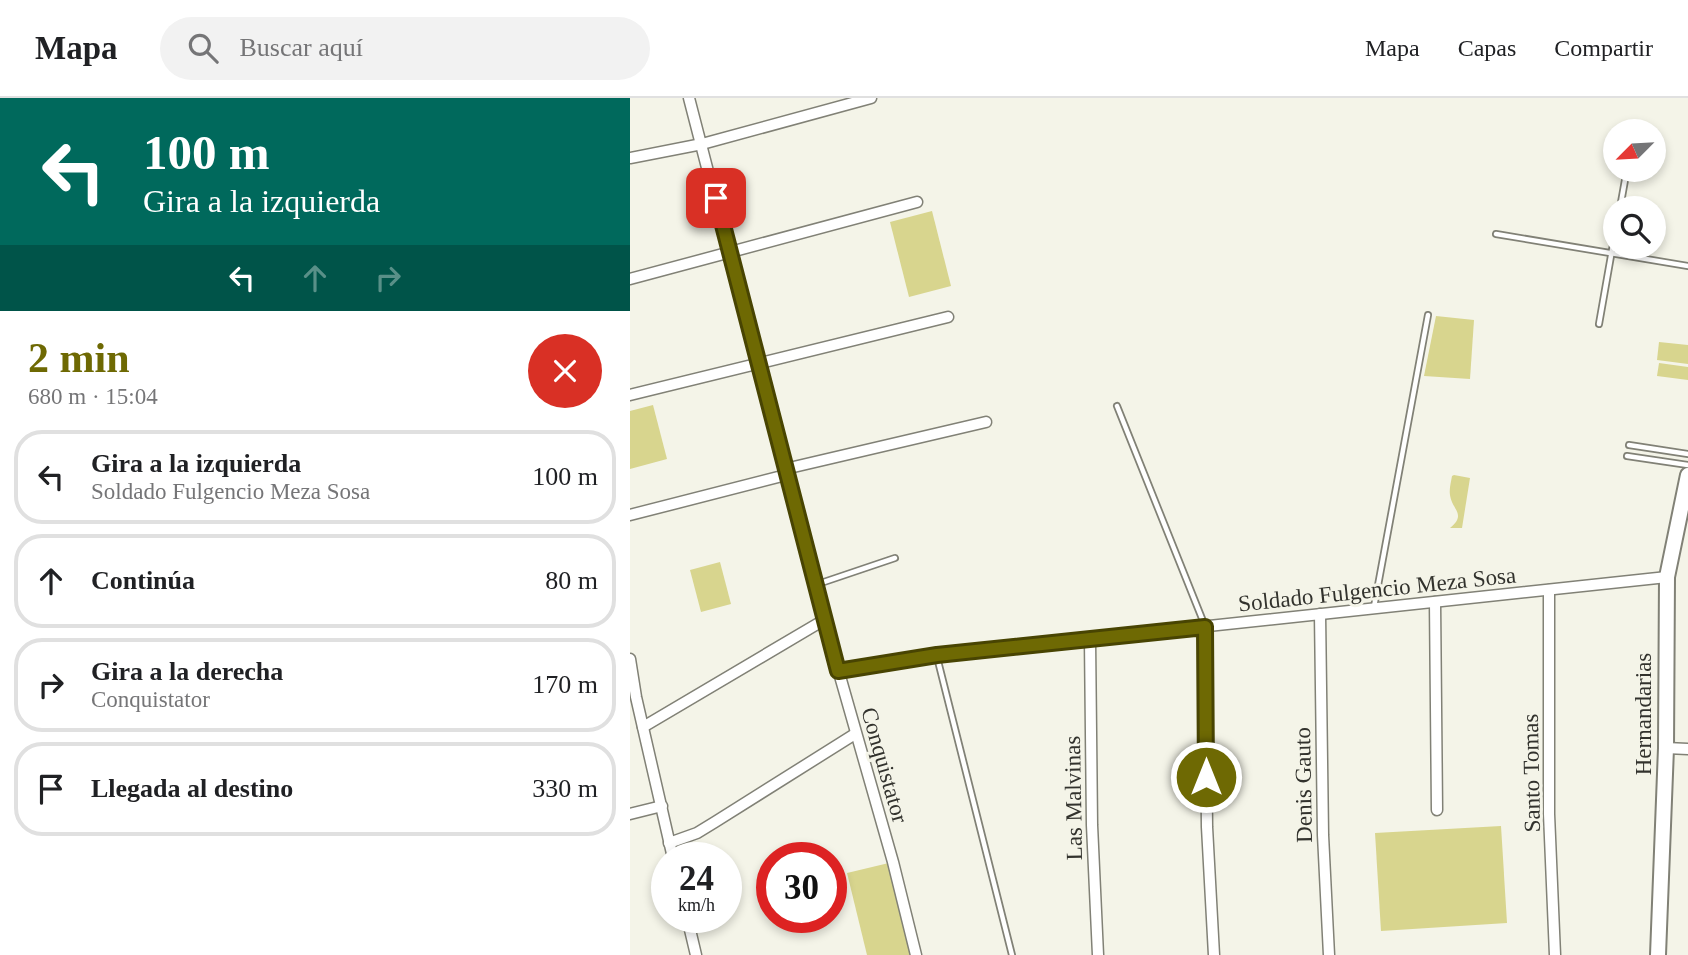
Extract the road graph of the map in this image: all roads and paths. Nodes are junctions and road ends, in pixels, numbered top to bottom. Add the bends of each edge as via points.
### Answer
1 (689, 98) edge
2 (871, 98) edge
3 (702, 144) junction
4 (630, 158) edge
5 (917, 202) dead end
6 (1496, 234) dead end
7 (730, 252) junction
8 (1603, 252) edge
9 (1611, 259) edge
10 (1650, 259) edge
11 (1688, 265) edge
12 (630, 279) edge
13 (1428, 315) dead end
14 (948, 317) dead end
15 (1599, 324) dead end
16 (758, 363) junction
17 (630, 394) edge
18 (1117, 406) dead end
19 (985, 422) dead end
20 (1629, 445) dead end
21 (1688, 454) edge
22 (1627, 456) dead end
23 (1688, 465) edge
24 (785, 472) junction
25 (1688, 475) edge
26 (630, 515) edge
27 (1683, 523) edge
28 (895, 558) dead end
29 (1667, 577) junction
30 (815, 585) junction
31 (1549, 590) junction
32 (1435, 602) junction
33 (1374, 609) junction
34 (1320, 614) junction
35 (824, 620) junction
36 (1205, 627) junction
37 (1090, 640) junction
38 (937, 655) junction
39 (630, 659) edge
40 (838, 671) junction
41 (643, 727) junction
42 (855, 734) junction
43 (1666, 748) junction
44 (1688, 749) edge
45 (662, 806) junction
46 (1437, 810) dead end
47 (630, 814) edge
48 (670, 842) edge
49 (673, 842) edge
50 (691, 933) edge
51 (696, 955) edge
52 (916, 955) edge
53 (1012, 955) edge
54 (1098, 955) edge
55 (1214, 955) edge
56 (1329, 955) edge
57 (1555, 955) edge
58 (1658, 955) edge

1 - 3 street, Conquistator
2 - 3 street
3 - 4 street
3 - 7 street, Conquistator
5 - 7 street
6 - 8 lane
7 - 12 street
7 - 16 street, Conquistator
9 - 15 lane
10 - 11 lane
13 - 33 lane
14 - 16 street
16 - 17 street
16 - 24 street, Conquistator
18 - 36 lane
19 - 24 street
20 - 21 lane
22 - 23 lane
24 - 26 street
24 - 30 street, Conquistator
25 - 27 street, Hernandarias
27 - 29 street, Hernandarias
28 - 30 lane
29 - 31 street, Soldado Fulgencio Meza Sosa
29 - 43 street, Hernandarias
30 - 35 street, Conquistator
31 - 32 street, Soldado Fulgencio Meza Sosa
31 - 57 street, Santo Tomas via 1549,814
32 - 33 street, Soldado Fulgencio Meza Sosa
32 - 46 street
33 - 34 street, Soldado Fulgencio Meza Sosa
34 - 36 street, Soldado Fulgencio Meza Sosa
34 - 56 street, Denis Gauto
35 - 40 street, Conquistator
35 - 41 street
36 - 37 street, Soldado Fulgencio Meza Sosa
36 - 55 street
37 - 38 street, Soldado Fulgencio Meza Sosa
37 - 54 street, Las Malvinas
38 - 40 street, Soldado Fulgencio Meza Sosa
38 - 53 lane
39 - 41 street
40 - 42 street, Conquistator
41 - 45 street
42 - 49 street via 697,833
42 - 52 street, Conquistator
43 - 44 street
43 - 58 street, Hernandarias
45 - 47 street
45 - 48 street
50 - 51 street

